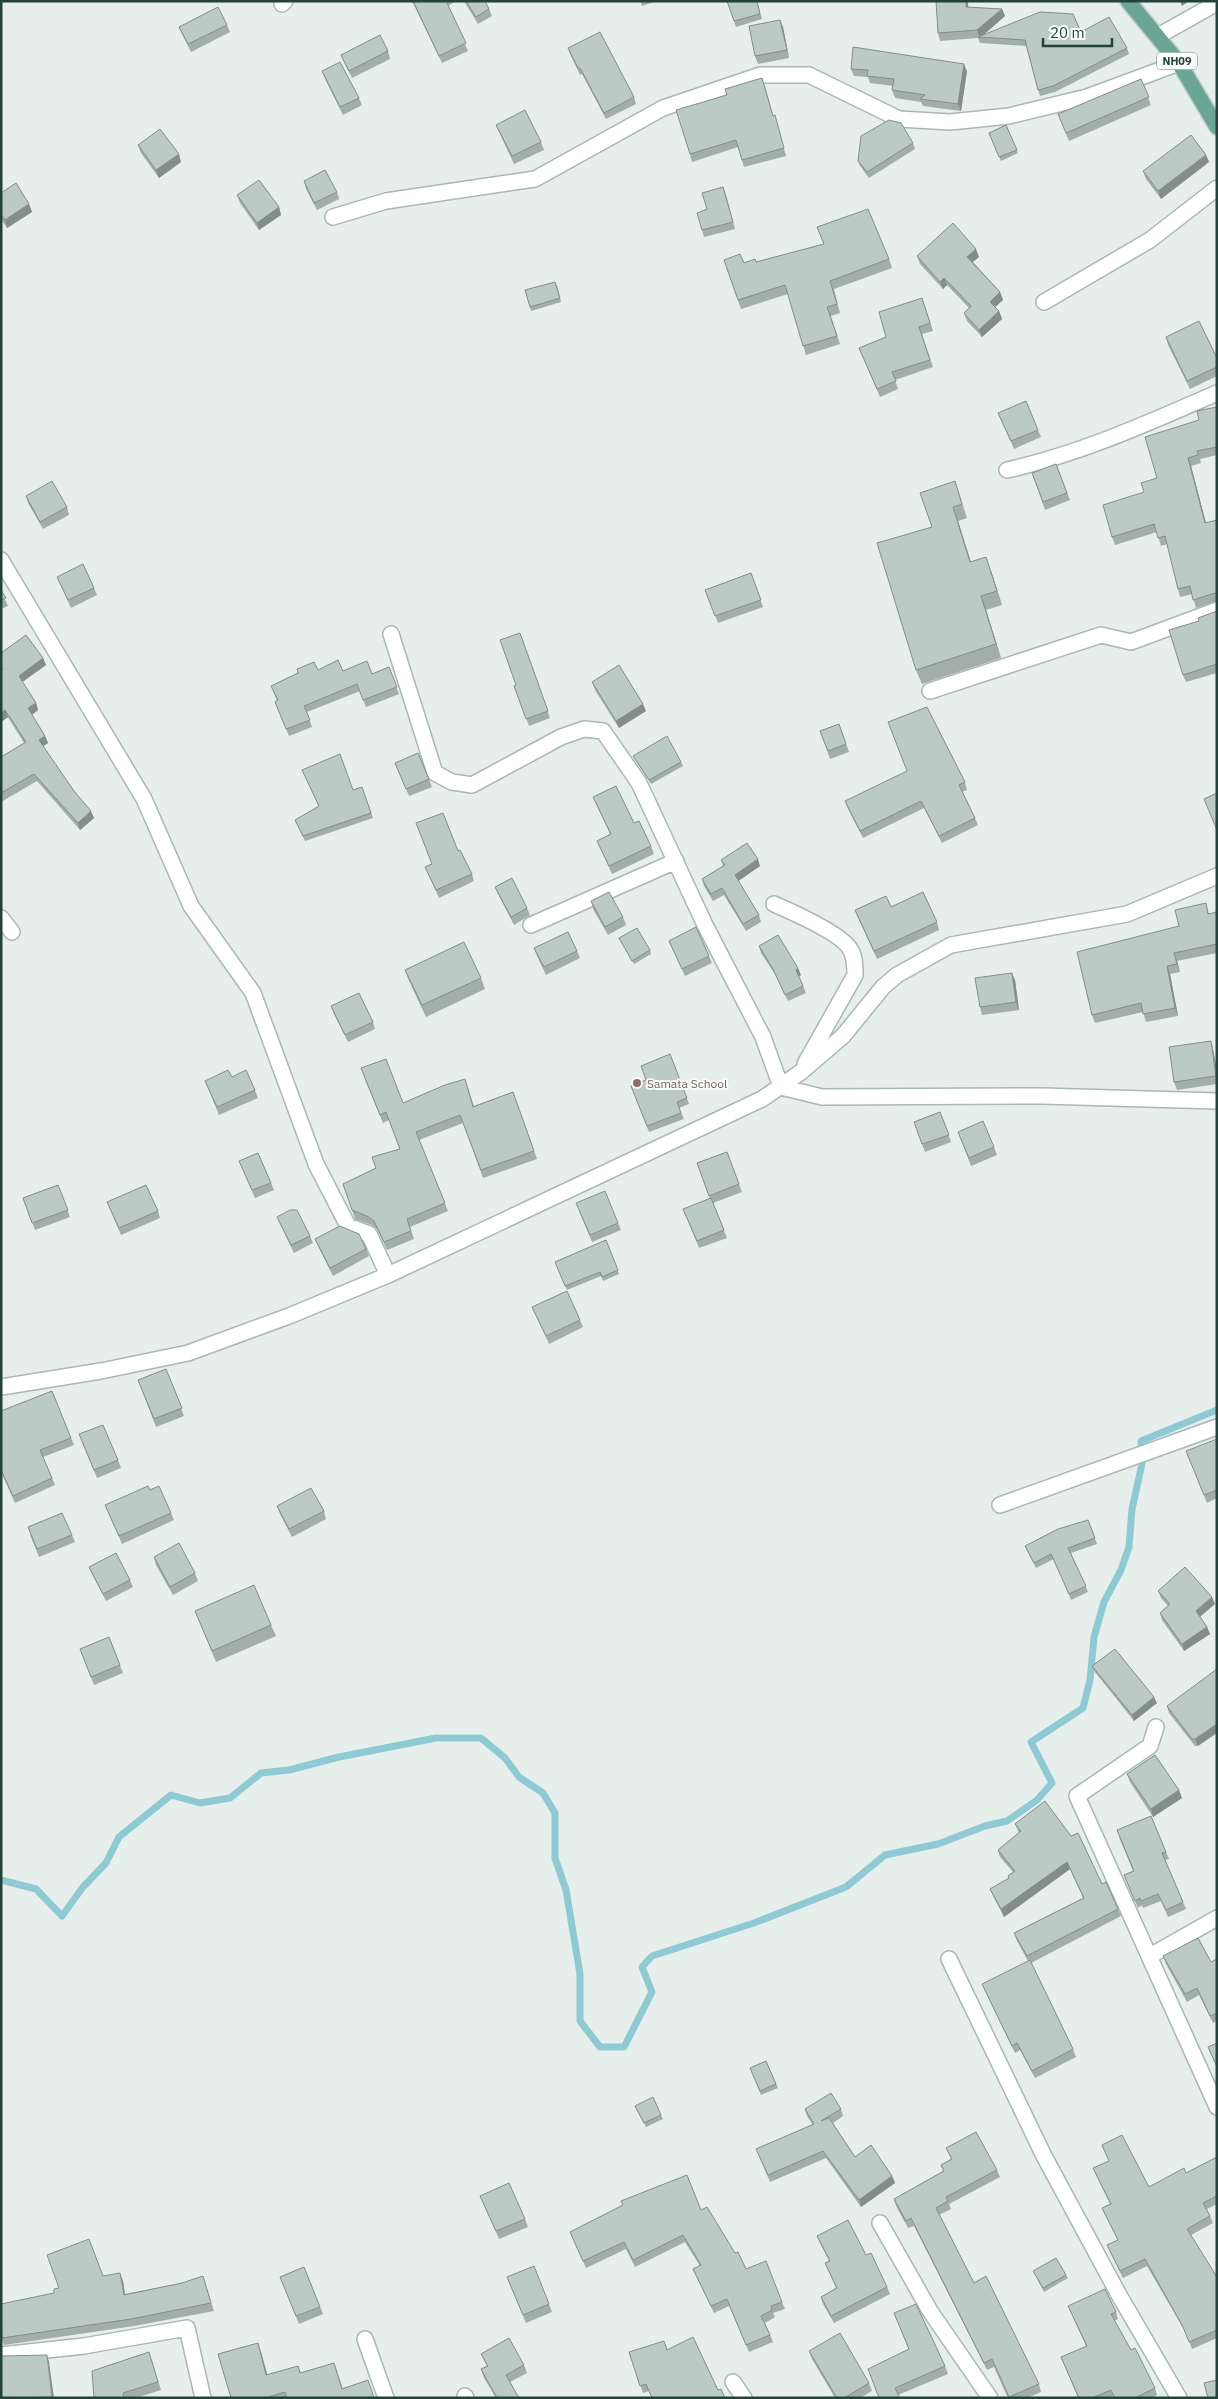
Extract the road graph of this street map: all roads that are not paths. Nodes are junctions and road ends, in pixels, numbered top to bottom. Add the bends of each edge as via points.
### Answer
1 (1128, 1) edge
2 (1217, 3) edge
3 (1158, 36) junction
4 (1179, 63) junction
5 (1217, 127) edge
6 (1217, 188) edge
7 (333, 217) dead end
8 (1044, 302) dead end
9 (1217, 393) edge
10 (1007, 470) dead end
11 (1, 560) edge
12 (1217, 610) edge
13 (391, 634) dead end
14 (930, 691) dead end
15 (676, 860) junction
16 (1217, 876) edge
17 (774, 904) dead end
18 (1, 918) edge
19 (531, 925) dead end
20 (12, 932) dead end
21 (801, 1072) junction
22 (781, 1087) junction
23 (1217, 1101) edge
24 (388, 1275) junction
25 (2, 1385) edge
26 (1217, 1427) edge
27 (1000, 1504) dead end
28 (1156, 1727) dead end
29 (1217, 1918) edge
30 (1150, 1956) junction
31 (949, 1958) dead end
32 (1217, 2106) edge
33 (880, 2223) dead end
34 (365, 2339) dead end
35 (1, 2355) edge
36 (734, 2382) dead end
37 (203, 2398) edge
38 (386, 2398) edge
39 (744, 2398) edge
40 (990, 2398) edge
41 (1179, 2398) edge

1 - 3 main road, NH09
2 - 3 street
3 - 4 main road, NH09
4 - 5 main road, NH09
4 - 7 street via 1087,97 1009,116 950,122 899,119 809,75 760,75 663,108 535,179 386,201
6 - 8 street via 1150,240
9 - 10 street via 1133,430 1044,462
11 - 24 street via 144,799 191,906 253,993 316,1164 348,1226 369,1234
12 - 14 street via 1131,642 1101,635
13 - 15 street via 435,773 452,782 472,785 561,737 584,729 603,732 639,783
15 - 19 street
15 - 22 street via 705,925 763,1037
16 - 21 street via 1126,914 951,945 897,975 883,987 843,1036
17 - 21 street via 811,920 850,947 854,962 855,975
18 - 20 street
21 - 22 street
22 - 23 street via 822,1097 1042,1096
22 - 24 street via 705,1127
24 - 25 street via 188,1353 100,1371
26 - 27 street
28 - 30 street via 1150,1746 1077,1796
29 - 30 street
30 - 32 street
31 - 41 street via 1044,2156 1119,2296
33 - 40 street via 930,2312
34 - 38 street
35 - 37 street via 84,2346 187,2328
36 - 39 street

